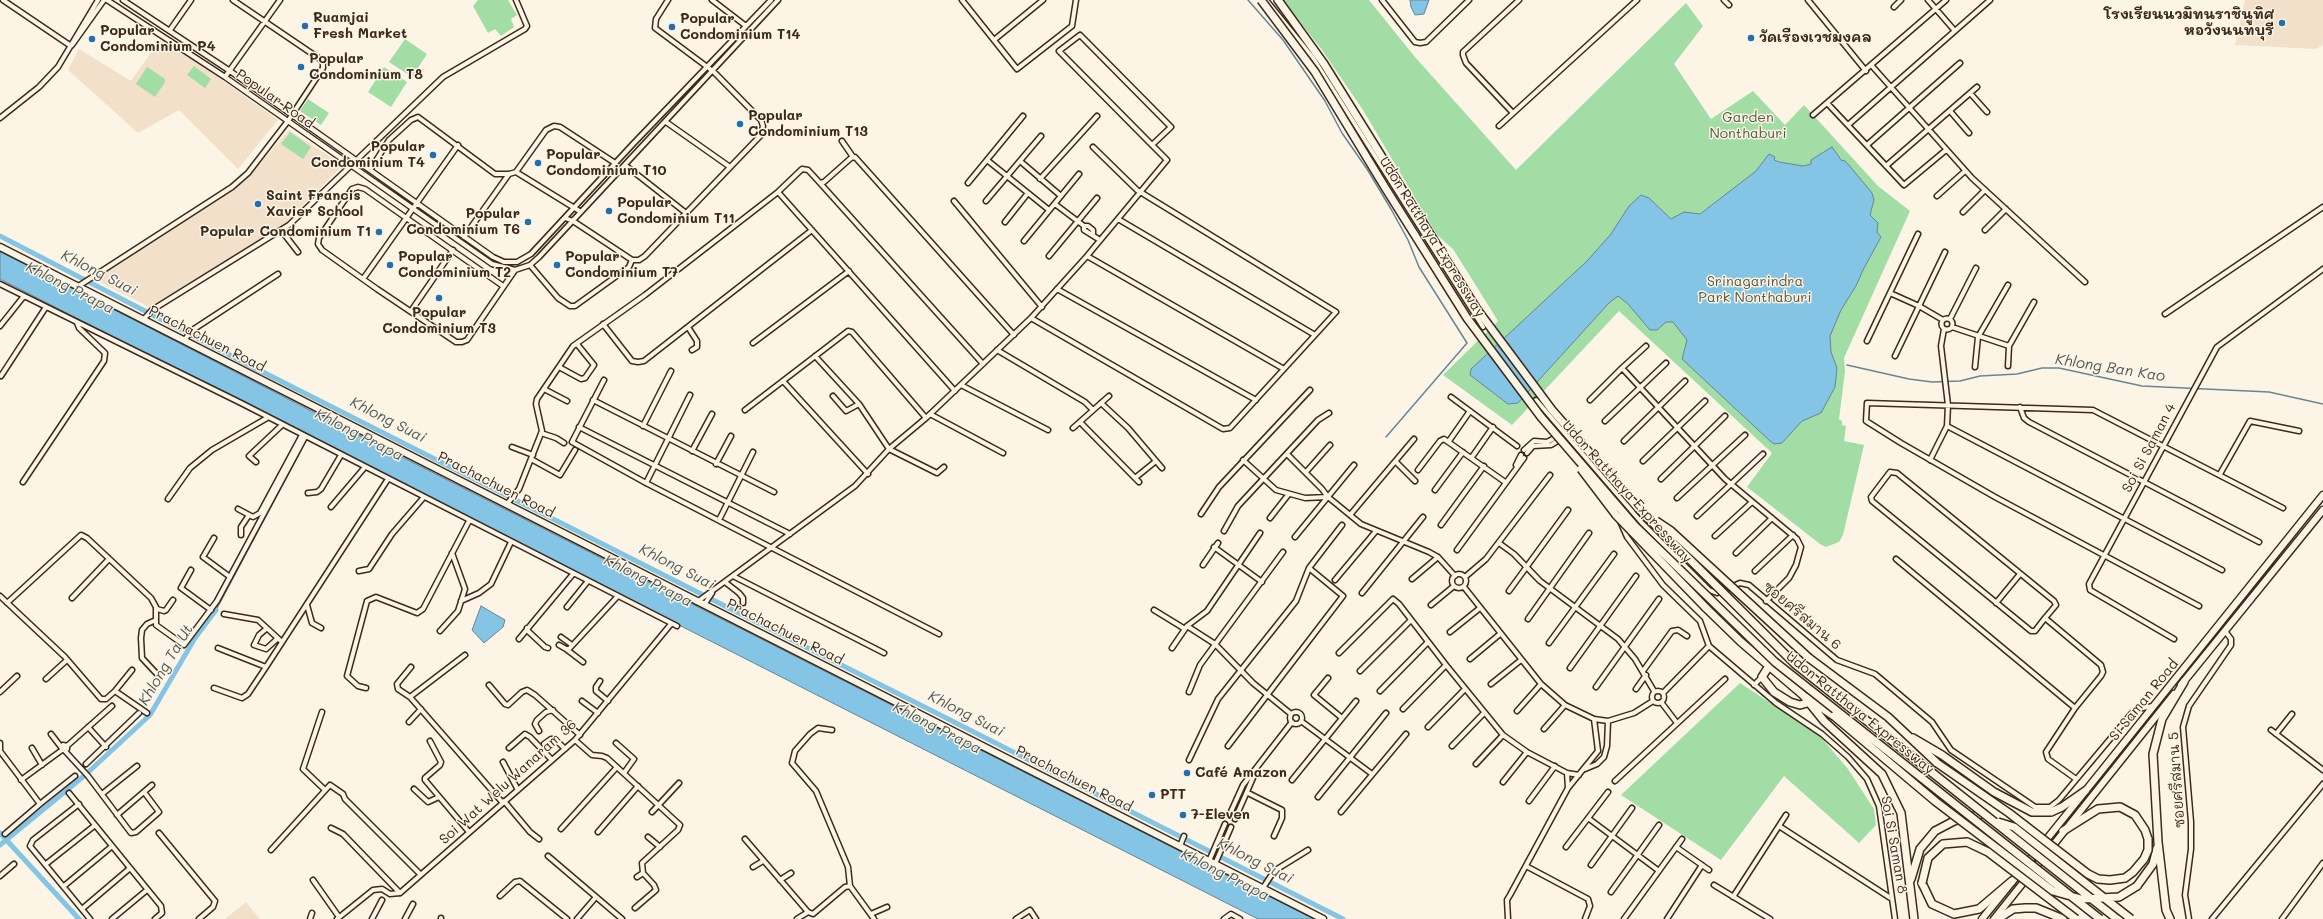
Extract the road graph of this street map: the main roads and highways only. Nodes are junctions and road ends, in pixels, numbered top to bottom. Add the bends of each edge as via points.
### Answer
1 (1260, 0) edge
2 (1278, 0) edge
3 (1541, 417) junction
4 (1638, 508) junction
5 (1769, 666) junction
6 (2184, 682) road end
7 (1803, 695) junction
8 (1807, 703) junction
9 (1913, 738) junction
10 (2085, 791) road end
11 (2063, 831) road end
12 (2158, 842) junction
13 (1910, 881) junction
14 (2012, 881) road end
15 (1914, 919) edge
16 (1998, 919) edge
17 (2063, 919) edge
18 (2076, 919) edge
19 (2100, 919) edge
20 (2117, 919) edge
21 (2131, 919) edge
22 (2170, 919) edge

1 - 3 highway, Udon Ratthaya Expressway, bridge via 1315,72 1467,318
2 - 4 highway, Udon Ratthaya Expressway via 1324,64 1476,308 1552,410
3 - 5 highway, bridge via 1616,515 1706,608
3 - 19 highway, Udon Ratthaya Expressway, bridge via 1636,526 1775,662
4 - 9 highway, bridge via 1671,531 1808,658
4 - 20 highway, Udon Ratthaya Expressway, bridge via 1794,664
5 - 7 highway
5 - 8 highway via 1762,677 1774,692 1790,702 1800,705
6 - 12 highway via 2162,720 2154,743 2153,776
7 - 8 highway
7 - 12 highway, bridge via 1834,716 1935,801 2053,891 2081,899 2119,897 2138,886 2153,864
8 - 13 highway via 1882,774 1901,813
9 - 10 highway via 1994,792 2032,812 2051,812 2062,808
9 - 11 highway, bridge via 1937,763 2098,879 2125,878 2144,859 2148,850 2145,830 2135,814 2120,807 2098,809
12 - 22 highway via 2166,910
13 - 15 highway
13 - 21 highway, bridge via 1920,849 1935,831 1954,821 1979,815 2014,827
14 - 18 highway, bridge via 1979,909 1954,914 1932,904 1922,883 1928,858 1933,853 1943,844 1967,842 1988,852
16 - 17 highway via 2013,909 2036,908

